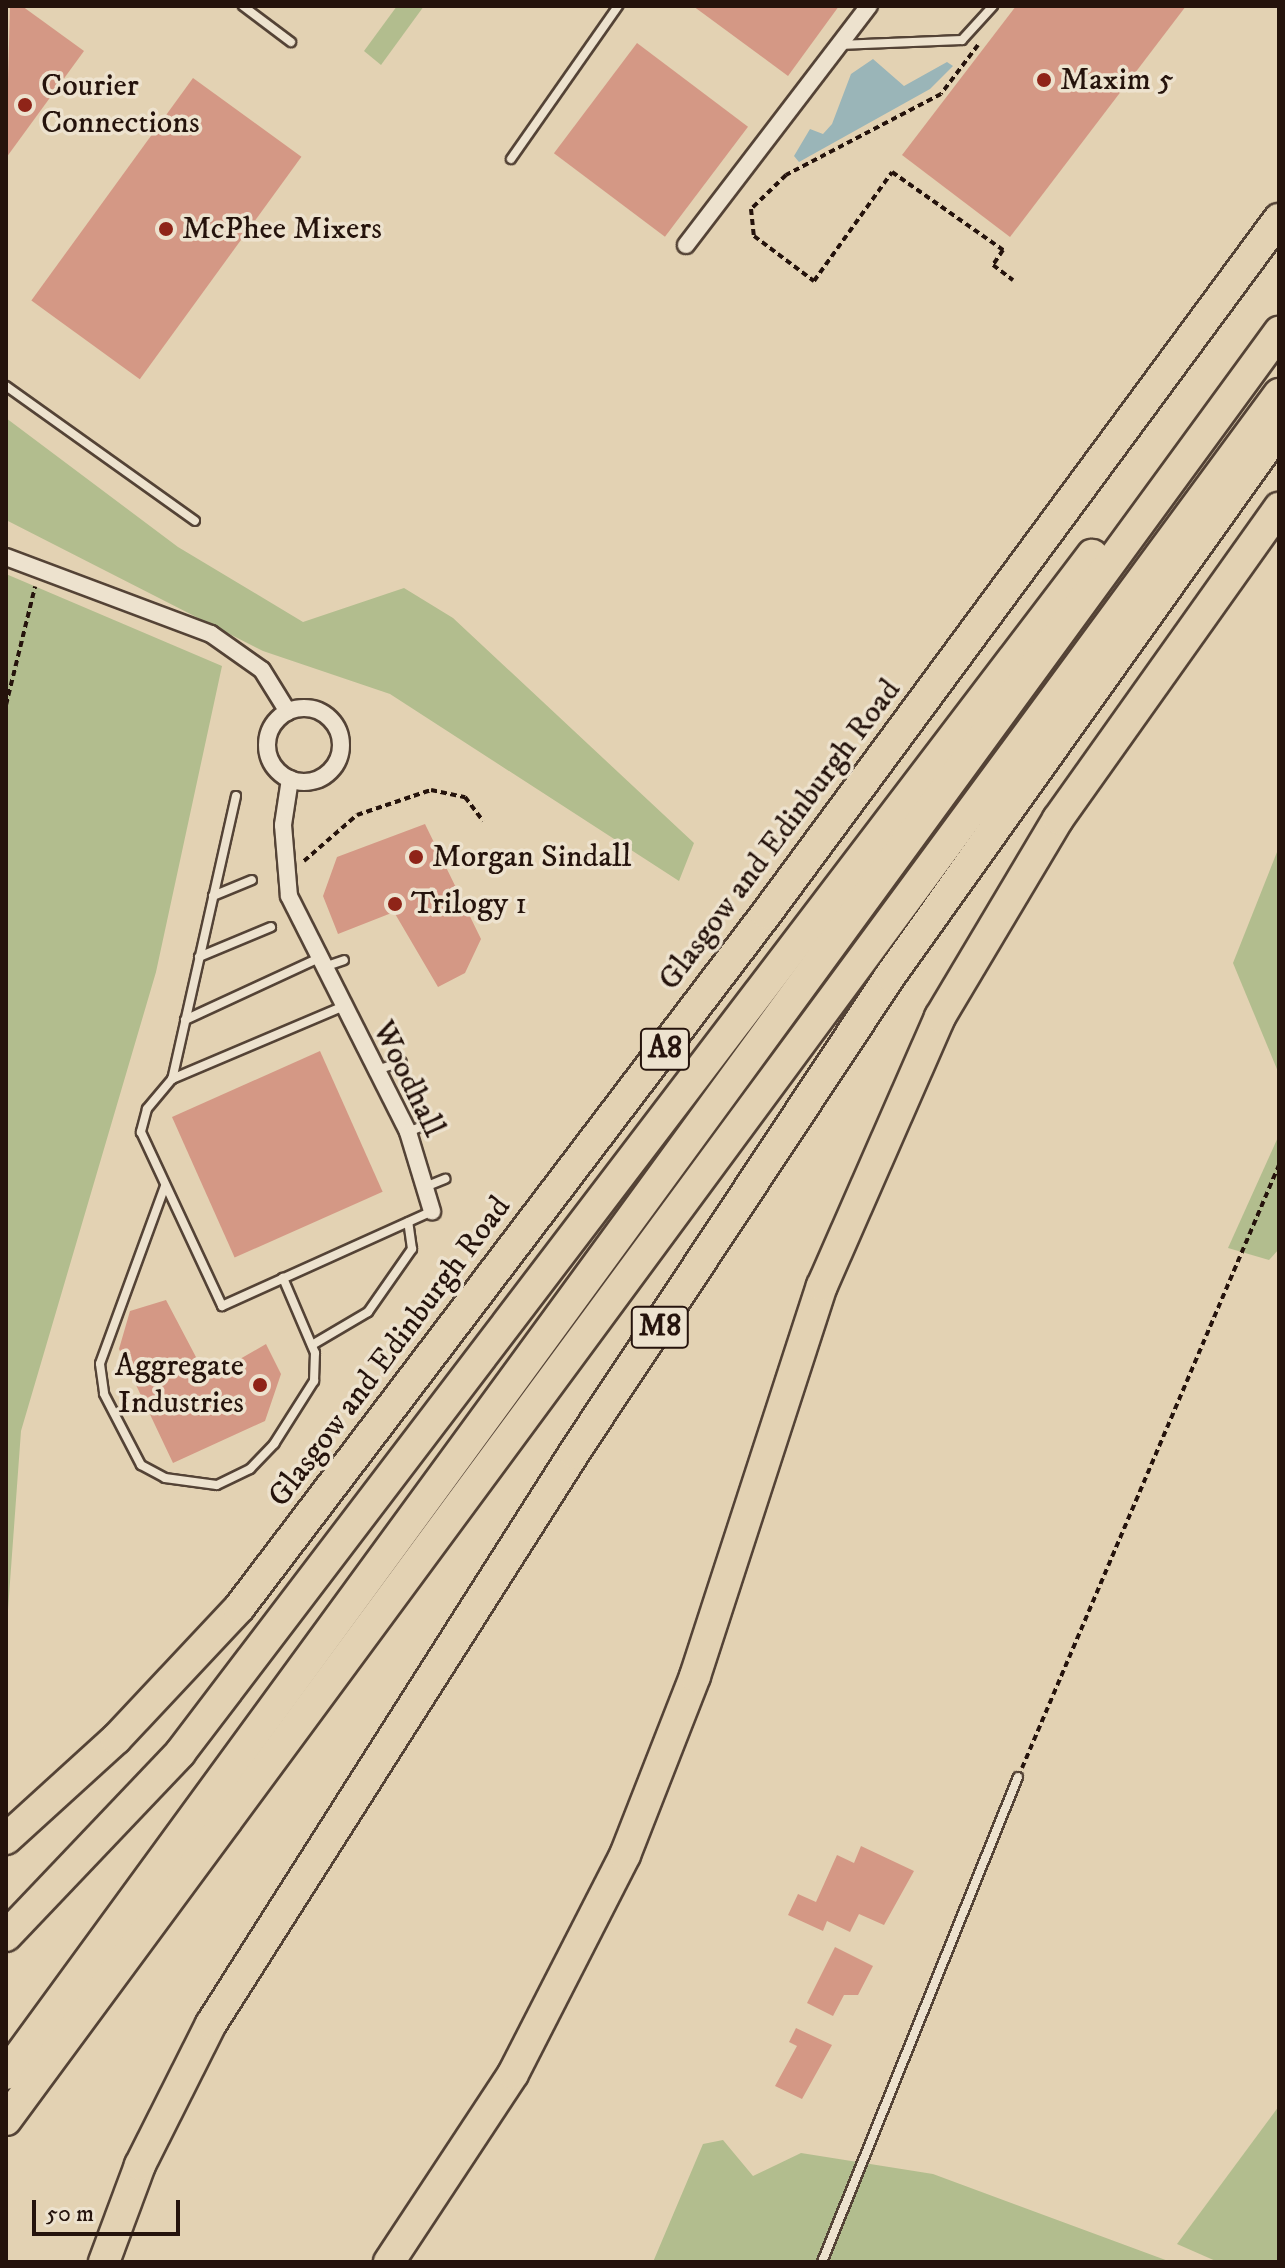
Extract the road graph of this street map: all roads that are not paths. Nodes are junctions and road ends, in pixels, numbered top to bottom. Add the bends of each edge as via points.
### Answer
1 (243, 6) edge
2 (618, 6) edge
3 (869, 6) edge
4 (993, 6) edge
5 (291, 42) dead end
6 (839, 45) junction
7 (511, 159) dead end
8 (1279, 219) edge
9 (686, 245) dead end
10 (1279, 313) edge
11 (1279, 332) edge
12 (6, 386) edge
13 (1279, 394) edge
14 (1279, 430) edge
15 (1279, 508) edge
16 (195, 521) dead end
17 (6, 557) edge
18 (288, 712) junction
19 (290, 779) junction
20 (236, 796) dead end
21 (252, 880) dead end
22 (213, 896) junction
23 (271, 927) dead end
24 (199, 957) junction
25 (344, 960) dead end
26 (321, 962) junction
27 (342, 1007) junction
28 (185, 1020) junction
29 (402, 1062) dead end
30 (374, 1071) junction
31 (172, 1079) junction
32 (430, 1123) dead end
33 (408, 1132) junction
34 (445, 1179) dead end
35 (165, 1186) junction
36 (424, 1187) junction
37 (432, 1211) joint
38 (408, 1222) junction
39 (613, 1244) junction
40 (283, 1278) junction
41 (312, 1345) junction
42 (211, 1712) junction
43 (1018, 1777) road end
44 (6, 1839) edge
45 (6, 1936) edge
46 (6, 2074) edge
47 (6, 2120) edge
48 (104, 2262) edge
49 (389, 2262) edge
50 (822, 2262) edge

1 - 5 lane
2 - 7 lane
3 - 6 street
4 - 6 lane via 988,20 962,40
6 - 9 street
8 - 44 highway, Glasgow and Edinburgh Road / A8 via 766,914 239,1608 116,1739
10 - 42 highway
11 - 39 highway, M8
12 - 16 lane
13 - 47 highway, M8
14 - 48 highway, M8 via 890,976 574,1453 211,2024 140,2165
15 - 49 highway via 1058,819 940,1017 822,1286 695,1676 625,1855 513,2074
17 - 18 street via 211,634 262,670
18 - 19 street via 267,744 276,769
18 - 19 street via 323,713 341,742 325,776
19 - 26 street, Woodhall via 283,825 287,875
20 - 22 lane
21 - 22 lane
22 - 24 lane
23 - 24 lane
24 - 28 lane
25 - 26 lane
26 - 27 street, Woodhall
26 - 28 lane
27 - 30 street, Woodhall
27 - 31 lane
28 - 31 lane
29 - 30 lane
30 - 33 street, Woodhall
31 - 35 lane, Woodhall via 147,1109 141,1132
32 - 33 lane
33 - 36 street, Woodhall
34 - 36 lane
35 - 40 lane, Woodhall via 222,1306
35 - 41 lane via 100,1364 104,1394 141,1465 201,1487 250,1469 314,1381
36 - 37 street, Woodhall
37 - 38 lane, Woodhall
38 - 40 lane, Woodhall
38 - 41 lane via 412,1249 368,1312
39 - 42 highway via 556,1297 252,1681
39 - 46 highway, M8
40 - 41 lane
42 - 45 highway via 124,1816
43 - 50 lane

